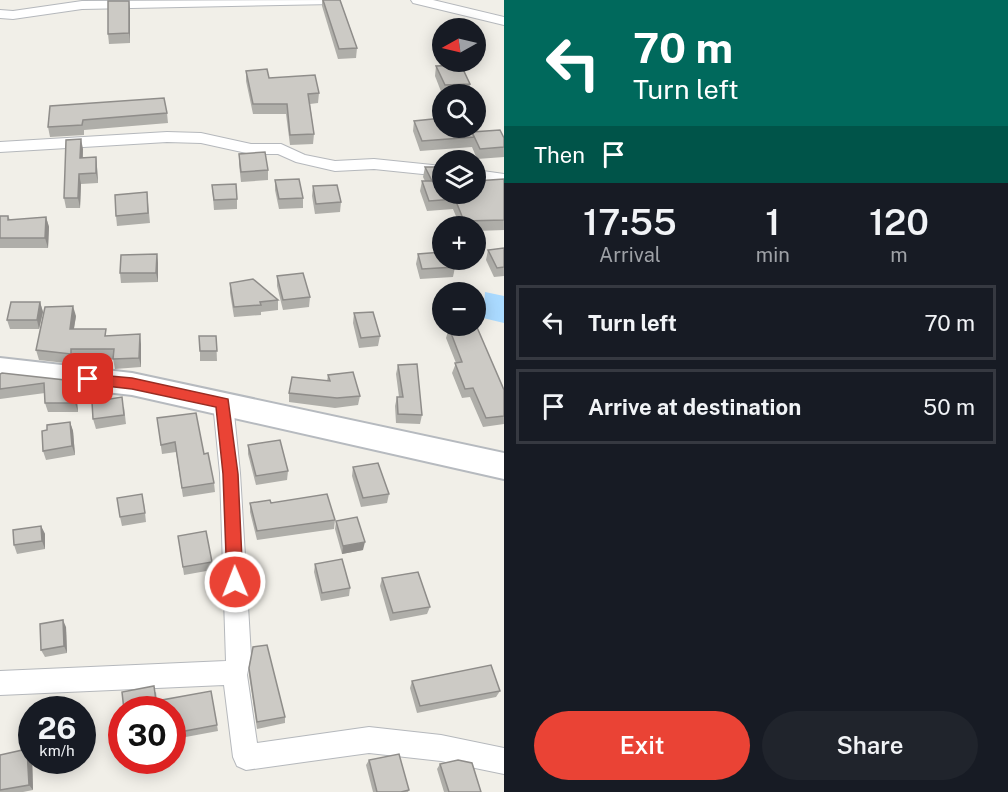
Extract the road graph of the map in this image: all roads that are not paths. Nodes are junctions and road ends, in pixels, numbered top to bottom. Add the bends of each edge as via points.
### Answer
1 (334, 0) edge
2 (417, 0) edge
3 (0, 14) edge
4 (504, 21) edge
5 (0, 147) edge
6 (432, 170) edge
7 (486, 176) edge
8 (504, 179) edge
9 (0, 369) edge
10 (223, 403) junction
11 (504, 466) edge
12 (234, 673) junction
13 (0, 683) edge
14 (504, 761) edge

1 - 3 street via 82,5
2 - 4 street
5 - 6 street via 201,138 250,149 281,149 301,159 334,165 374,164
7 - 8 street
9 - 10 main road via 132,384
10 - 11 main road
10 - 12 street via 239,656
12 - 13 street
12 - 14 street via 246,757 369,740 441,748

